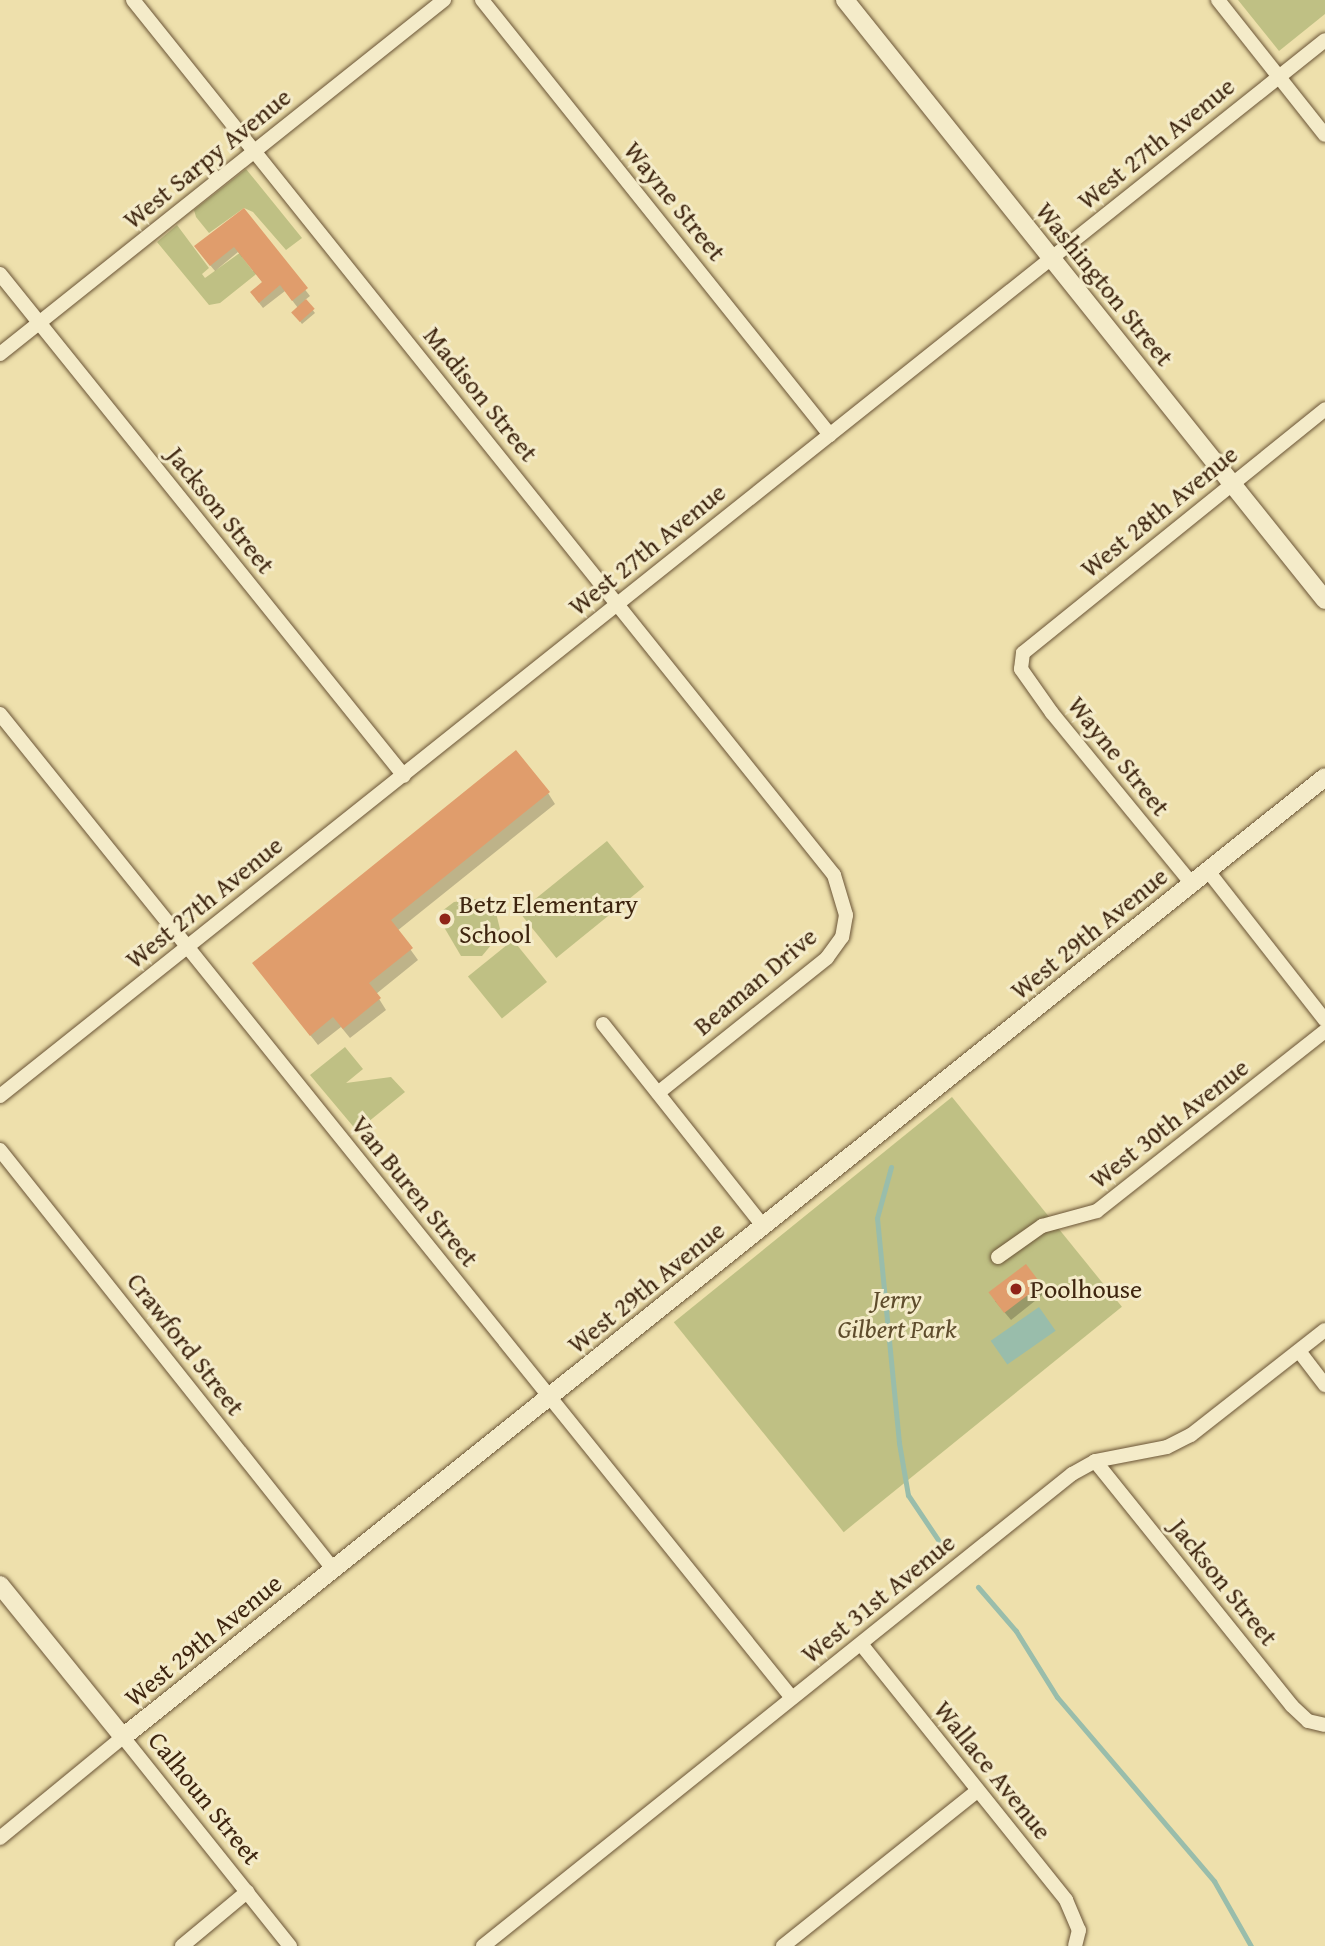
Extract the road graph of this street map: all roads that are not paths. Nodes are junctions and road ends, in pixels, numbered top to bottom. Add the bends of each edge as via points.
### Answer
1 (133, 0) edge
2 (444, 0) edge
3 (482, 0) edge
4 (845, 0) edge
5 (1218, 0) edge
6 (1325, 40) edge
7 (1279, 77) junction
8 (1325, 135) edge
9 (253, 151) junction
10 (1051, 258) junction
11 (0, 274) edge
12 (38, 323) junction
13 (0, 354) edge
14 (1325, 409) edge
15 (830, 435) junction
16 (1232, 484) junction
17 (1325, 600) edge
18 (619, 605) junction
19 (1023, 653) joint
20 (0, 714) edge
21 (404, 776) junction
22 (1325, 777) edge
23 (790, 820) joint
24 (1208, 871) junction
25 (1192, 884) junction
26 (186, 947) junction
27 (1325, 1020) edge
28 (603, 1024) dead end
29 (1325, 1031) edge
30 (657, 1093) junction
31 (0, 1096) edge
32 (0, 1150) edge
33 (764, 1227) junction
34 (998, 1257) dead end
35 (1325, 1330) edge
36 (1298, 1352) junction
37 (1325, 1385) edge
38 (550, 1398) junction
39 (1095, 1461) junction
40 (334, 1570) junction
41 (0, 1585) edge
42 (861, 1644) junction
43 (792, 1698) junction
44 (1324, 1725) edge
45 (123, 1738) junction
46 (977, 1791) junction
47 (0, 1838) edge
48 (247, 1892) junction
49 (182, 1946) edge
50 (290, 1946) edge
51 (483, 1946) edge
52 (783, 1946) edge
53 (1075, 1946) edge

1 - 9 street, Madison Street
2 - 9 street, West Sarpy Avenue
3 - 15 street, Wayne Street
4 - 10 street, Washington Street
5 - 7 street
6 - 7 street, West 27th Avenue
7 - 8 street
7 - 10 street, West 27th Avenue
9 - 12 street, West Sarpy Avenue
9 - 18 street, Madison Street
10 - 15 street, West 27th Avenue
10 - 16 street, Washington Street
11 - 12 street, Jackson Street
12 - 13 street, West Sarpy Avenue
12 - 21 street, Jackson Street
14 - 16 street, West 28th Avenue
15 - 18 street, West 27th Avenue
16 - 17 street, Washington Street
16 - 19 street, West 28th Avenue
18 - 21 street, West 27th Avenue
18 - 23 street, Madison Street
19 - 25 street, Wayne Street via 1021,669 1052,713
20 - 26 street, Van Buren Street
21 - 26 street, West 27th Avenue
22 - 24 street, West 29th Avenue
23 - 30 street, Beaman Drive via 834,874 843,894 842,937 802,980
24 - 25 street, West 29th Avenue
24 - 27 street
25 - 33 street, West 29th Avenue
26 - 31 street, West 27th Avenue
26 - 38 street, Van Buren Street
28 - 30 street
29 - 34 street, West 30th Avenue via 1097,1211 1042,1226
30 - 33 street
32 - 40 street, Crawford Street
33 - 38 street, West 29th Avenue
35 - 36 street, West 31st Avenue
36 - 37 street
36 - 39 street, West 31st Avenue via 1191,1436 1167,1447
38 - 40 street, West 29th Avenue
38 - 43 street, Van Buren Street
39 - 42 street, West 31st Avenue via 1072,1474
39 - 44 street, Jackson Street via 1292,1706 1308,1721
40 - 45 street, West 29th Avenue
41 - 45 street, Calhoun Street
42 - 43 street, West 31st Avenue
42 - 46 street, Wallace Avenue
43 - 51 street, West 31st Avenue
45 - 47 street, West 29th Avenue
45 - 48 street, Calhoun Street
46 - 52 street
46 - 53 street, Wallace Avenue via 1066,1900 1079,1930
48 - 49 street
48 - 50 street, Calhoun Street

